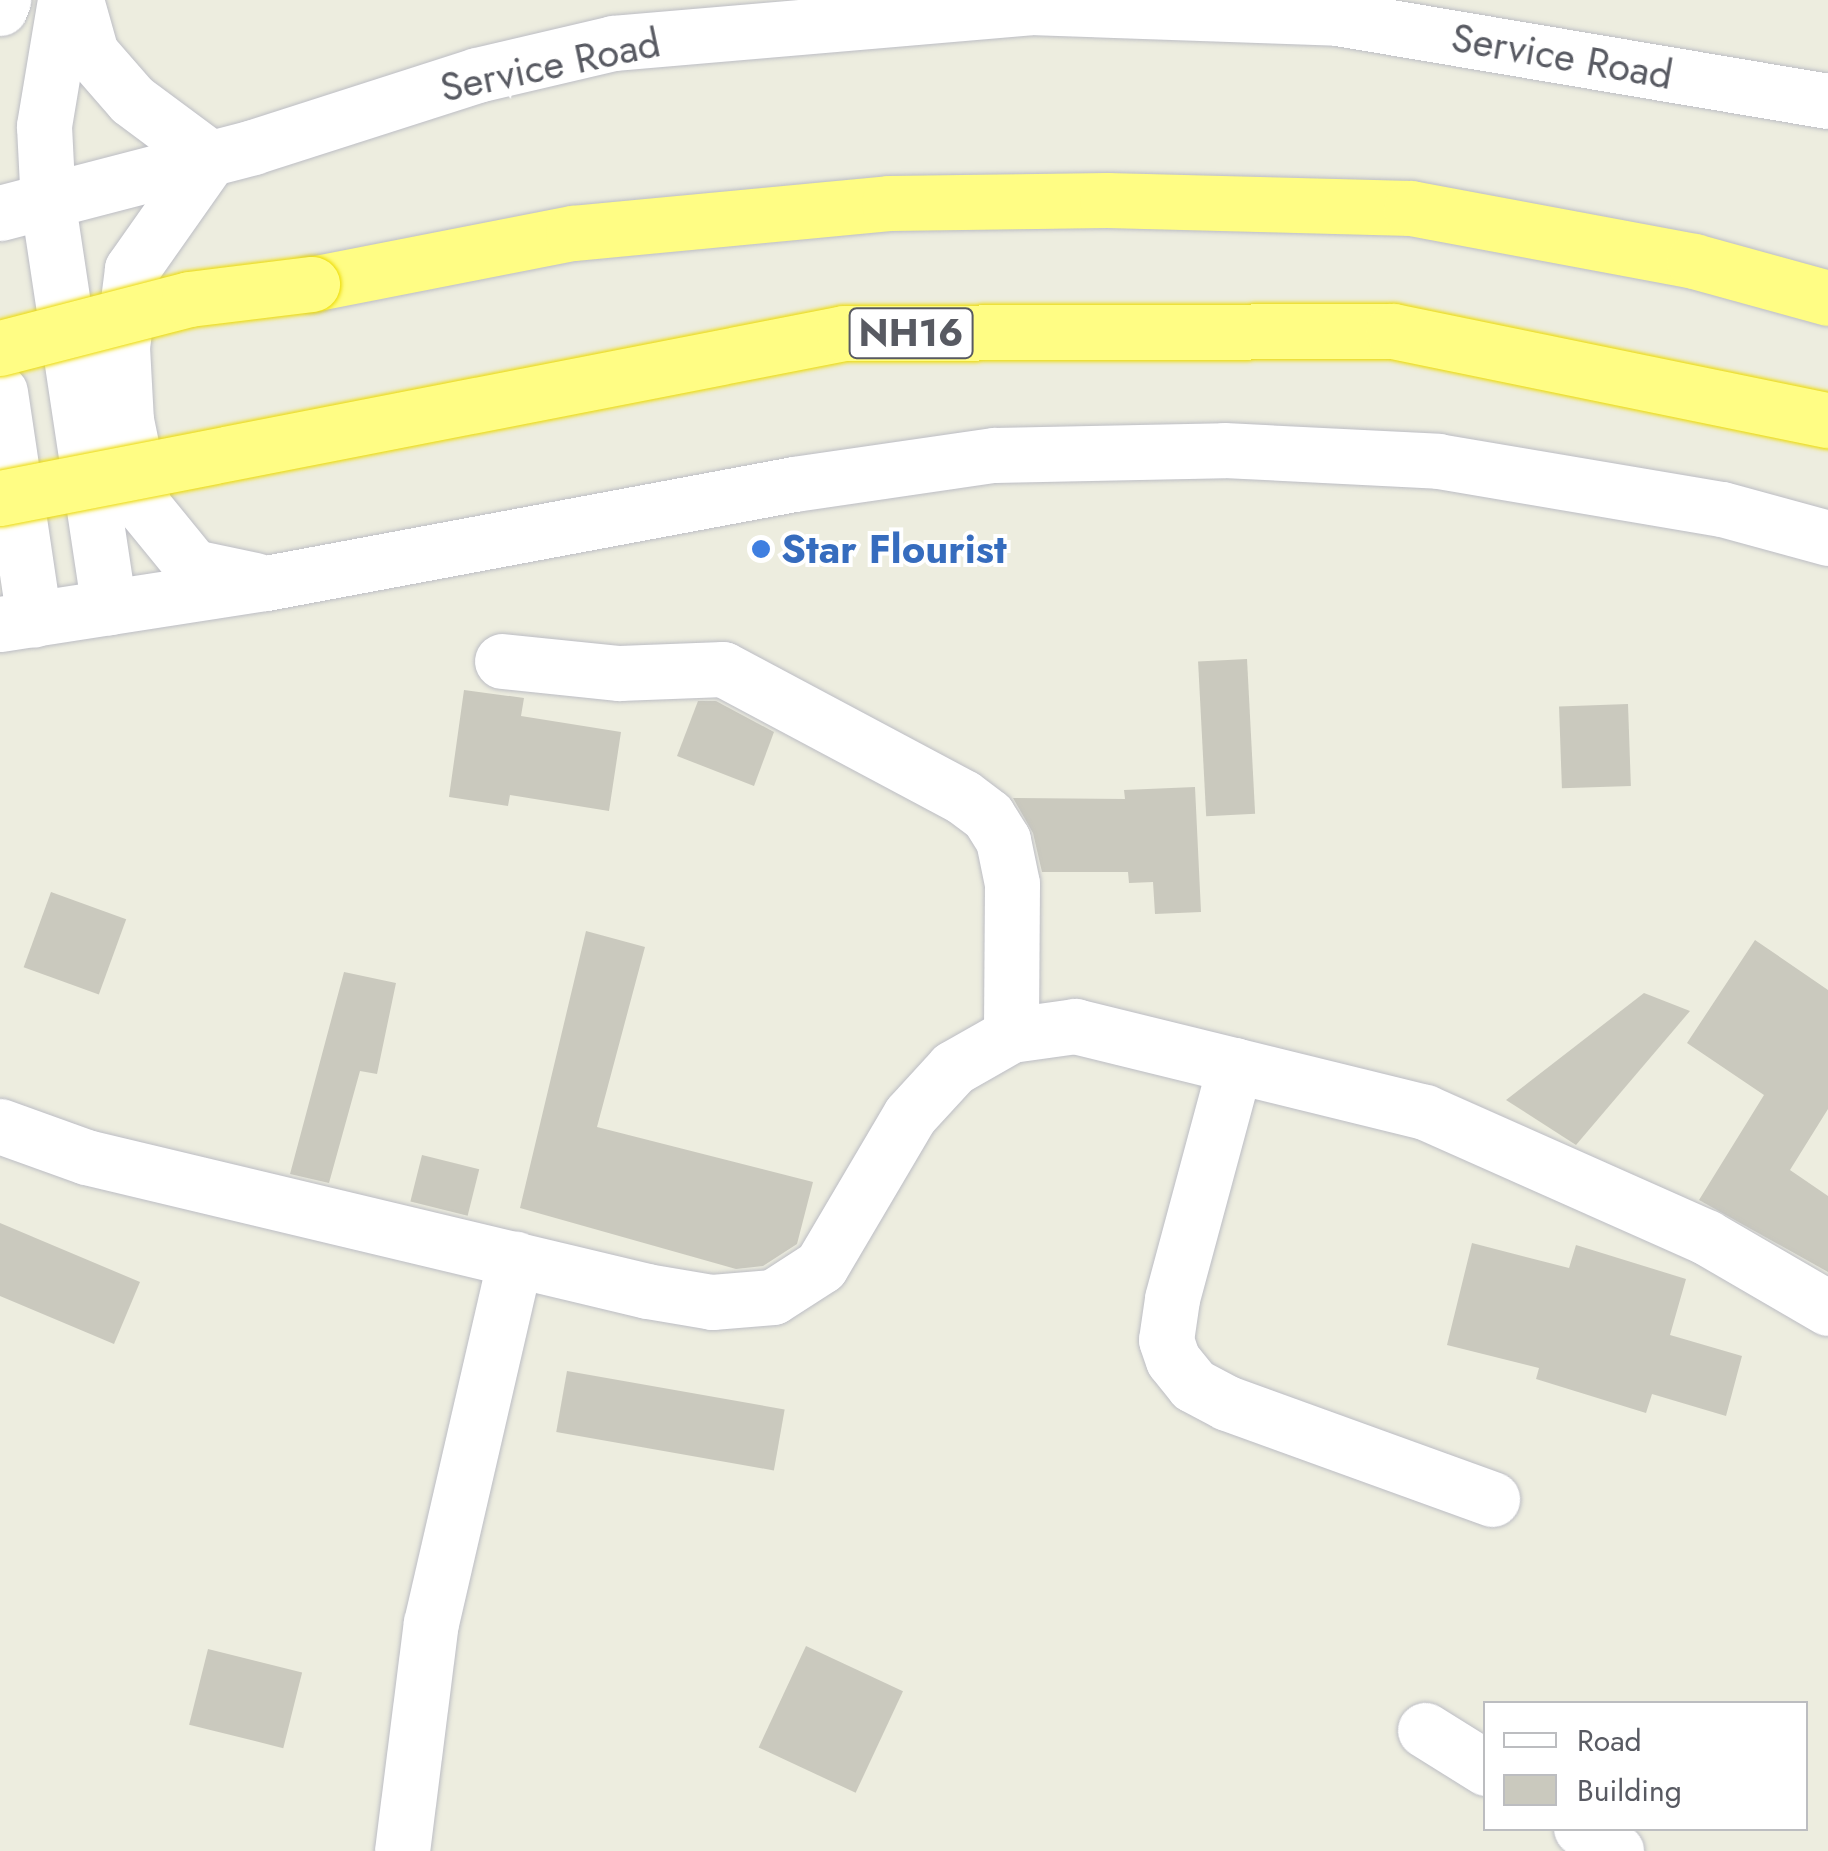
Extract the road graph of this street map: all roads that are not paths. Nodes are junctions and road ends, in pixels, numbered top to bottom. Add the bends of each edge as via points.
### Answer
1 (4, 0) edge
2 (64, 0) edge
3 (76, 0) edge
4 (0, 8) edge
5 (1828, 101) edge
6 (210, 158) junction
7 (24, 209) edge
8 (1828, 298) edge
9 (0, 348) edge
10 (0, 392) edge
11 (1828, 420) edge
12 (0, 498) edge
13 (1828, 538) edge
14 (266, 583) junction
15 (109, 607) junction
16 (17, 621) edge
17 (502, 661) dead end
18 (1011, 1036) junction
19 (1234, 1065) junction
20 (0, 1126) edge
21 (515, 1259) junction
22 (1828, 1308) edge
23 (1492, 1499) dead end
24 (1425, 1730) dead end
25 (1483, 1766) edge
26 (1586, 1831) edge
27 (402, 1851) edge
28 (1616, 1851) edge

1 - 4 street
2 - 7 street
3 - 6 street via 91,53 132,100
5 - 6 street, Service Road via 1336,18 1029,7 613,43 477,75
6 - 7 street, Service Road
6 - 14 street via 132,270 122,347 126,420 144,507 193,567
7 - 15 street
8 - 9 highway, bridge via 1694,261 1411,208 1107,200 889,203 573,233 312,284 189,299
10 - 16 street
11 - 12 highway, NH16, bridge via 1393,331 844,333
13 - 14 street via 1722,509 1438,461 1224,450 994,455 794,484
14 - 15 street
15 - 16 street
17 - 18 street via 619,673 723,670 963,797 988,816 1003,840 1012,884
18 - 19 street via 1075,1026
18 - 21 street via 952,1068 910,1115 821,1266 773,1297 712,1302
19 - 22 street via 1425,1112 1706,1236
19 - 23 street via 1172,1298 1166,1340 1172,1360 1193,1385 1227,1402
20 - 21 street via 86,1157
21 - 27 street via 431,1623
24 - 25 street
26 - 28 street

